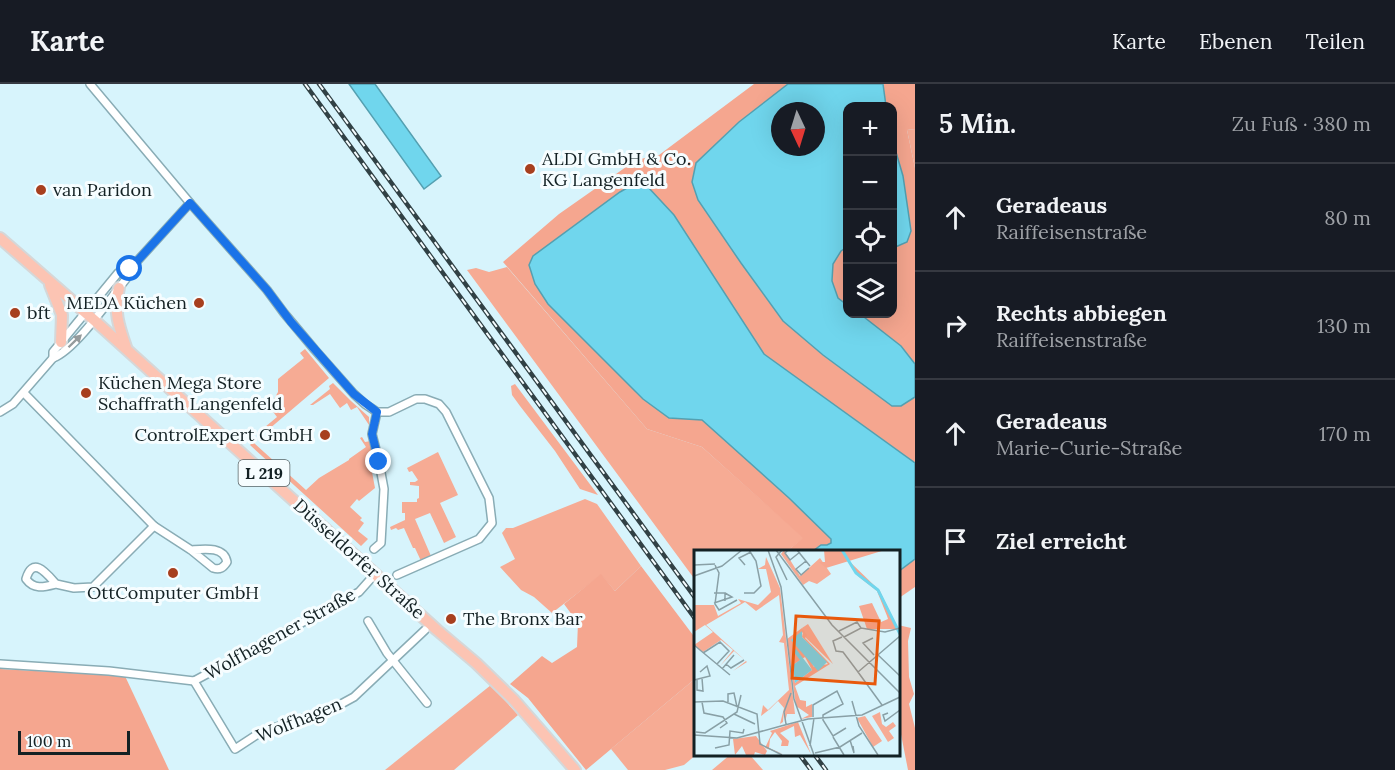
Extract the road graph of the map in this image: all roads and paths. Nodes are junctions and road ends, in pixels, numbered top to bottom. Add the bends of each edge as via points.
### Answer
1 (90, 84) edge
2 (190, 203) junction
3 (0, 238) edge
4 (130, 269) junction
5 (47, 279) junction
6 (119, 288) junction
7 (89, 316) junction
8 (61, 342) junction
9 (128, 351) junction
10 (53, 358) junction
11 (24, 393) junction
12 (0, 412) edge
13 (377, 412) junction
14 (154, 526) junction
15 (375, 549) dead end
16 (191, 550) junction
17 (375, 574) junction
18 (397, 575) dead end
19 (56, 584) dead end
20 (368, 621) dead end
21 (425, 630) dead end
22 (394, 661) junction
23 (0, 663) edge
24 (194, 681) junction
25 (427, 703) dead end
26 (574, 770) edge

1 - 2 street
2 - 4 street
2 - 13 street via 354,394
3 - 5 main road, Düsseldorfer Straße / L 219
4 - 6 street
4 - 7 street via 118,273
5 - 7 main road, Düsseldorfer Straße / L 219
5 - 8 main road via 62,315
6 - 7 street
6 - 9 main road via 116,312
7 - 8 street
7 - 9 main road, Düsseldorfer Straße / L 219
10 -> 7 street via 83,332
8 - 10 street
9 - 17 main road, Düsseldorfer Straße / L 219
10 - 11 street
11 - 12 street
11 - 14 street
13 - 15 street via 372,434 384,489 381,543
13 - 18 street via 389,412 416,399 442,407 489,498 492,522 479,539
14 - 16 street
14 - 19 street via 93,587
16 - 16 street via 213,568 224,567 227,562 222,552
17 - 24 street, Wolfhagener Straße via 359,592
17 - 26 main road, Düsseldorfer Straße / L 219 via 514,700
20 - 22 street
21 - 22 street, Wolfhagen
22 - 24 street, Wolfhagen via 354,697 332,709 261,732 235,749
22 - 25 street
23 - 24 street, Wolfhagener Straße

